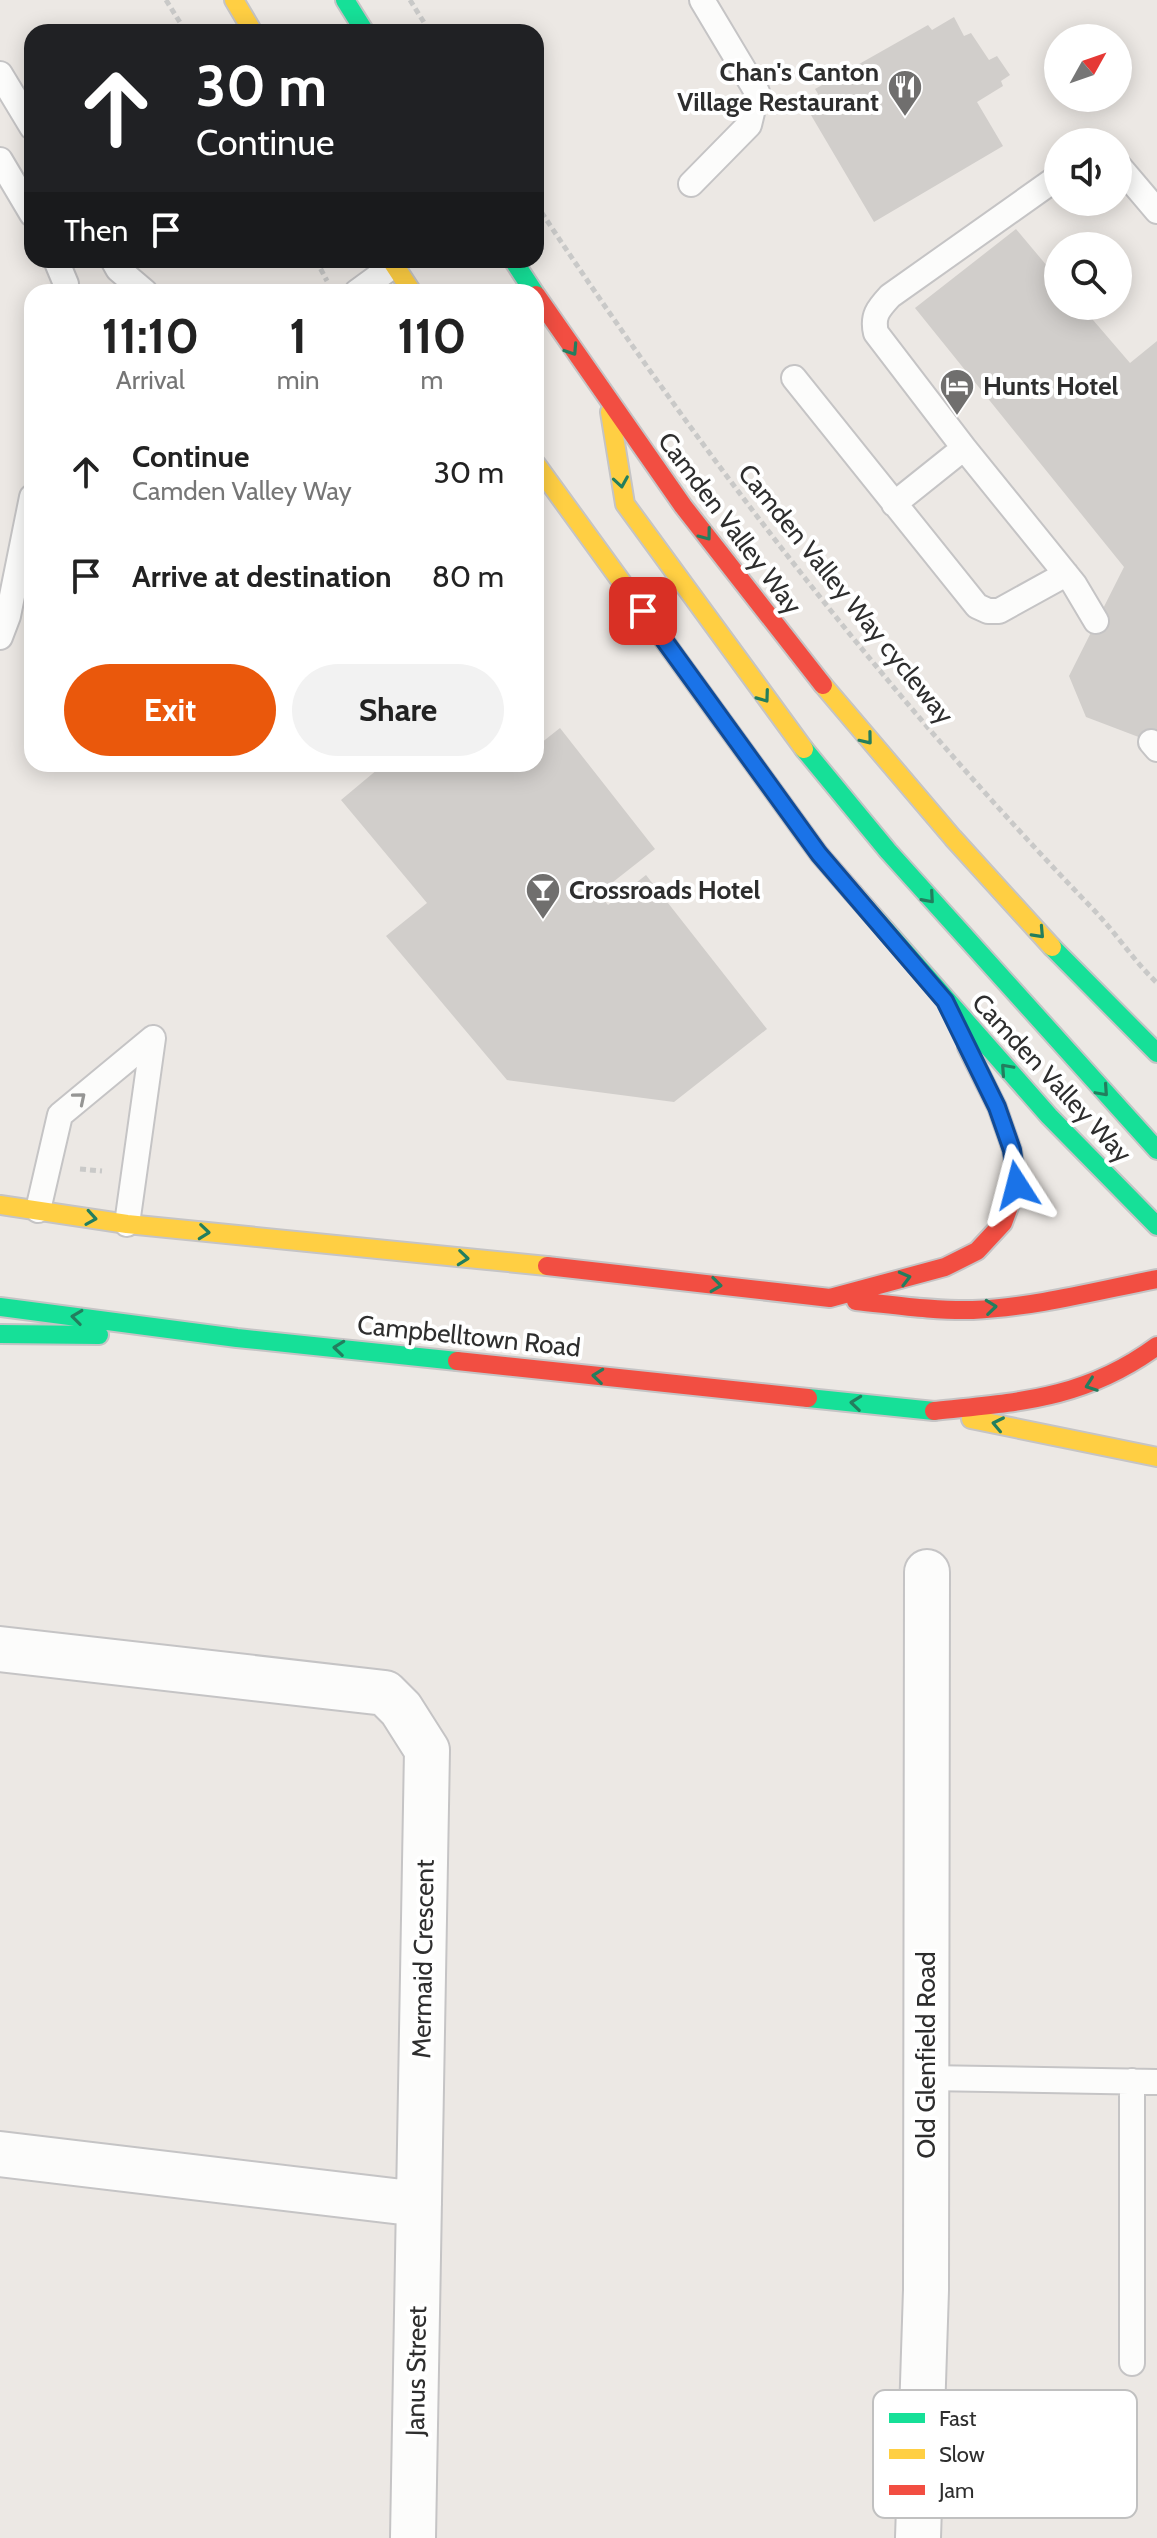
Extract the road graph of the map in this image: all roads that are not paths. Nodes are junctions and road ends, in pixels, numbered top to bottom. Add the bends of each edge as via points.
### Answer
1 (234, 0) edge
2 (345, 0) edge
3 (702, 0) edge
4 (248, 24) edge
5 (360, 24) edge
6 (0, 74) edge
7 (24, 114) edge
8 (0, 160) edge
9 (1132, 182) edge
10 (691, 184) dead end
11 (1044, 187) edge
12 (24, 200) edge
13 (1157, 211) edge
14 (117, 268) edge
15 (386, 268) edge
16 (136, 284) edge
17 (367, 284) edge
18 (544, 308) edge
19 (794, 378) dead end
20 (609, 405) junction
21 (964, 448) junction
22 (544, 475) edge
23 (894, 504) junction
24 (24, 537) edge
25 (1066, 574) junction
26 (1096, 621) dead end
27 (0, 637) edge
28 (945, 1001) junction
29 (1157, 1053) edge
30 (1157, 1150) edge
31 (0, 1205) edge
32 (38, 1210) junction
33 (127, 1224) junction
34 (1157, 1226) edge
35 (1157, 1279) edge
36 (830, 1298) junction
37 (0, 1307) edge
38 (0, 1334) edge
39 (237, 1338) junction
40 (1157, 1346) edge
41 (934, 1411) junction
42 (1157, 1457) edge
43 (927, 1572) dead end
44 (0, 1649) edge
45 (926, 2078) junction
46 (1132, 2081) junction
47 (1157, 2082) edge
48 (0, 2154) edge
49 (419, 2204) junction
50 (1132, 2363) dead end
51 (923, 2390) edge
52 (919, 2518) edge
53 (413, 2538) edge
54 (918, 2538) edge

1 - 4 main road
2 - 5 main road
3 - 10 lane via 757,92 749,125
6 - 7 lane
8 - 12 lane
9 - 13 lane
11 - 21 lane via 912,279 877,310 876,333
14 - 16 lane
15 - 17 lane
18 -> 20 main road, Camden Valley Way
19 - 23 lane
20 -> 29 main road, Camden Valley Way via 766,616 889,766 1009,901
20 -> 30 main road via 625,504 791,733 899,863
21 - 23 lane
21 - 25 lane
22 - 28 main road, Camden Valley Way via 819,854
23 - 25 lane via 977,606 988,611 999,611
24 - 27 lane
25 - 26 lane
34 -> 28 main road, Camden Valley Way
36 -> 28 main road via 945,1267 977,1251 1003,1223 1017,1185 1012,1150
31 - 32 main road
32 -> 33 main road
32 -> 33 lane via 60,1115 153,1038
33 -> 36 main road
36 -> 35 main road via 980,1309
39 -> 37 main road, Campbelltown Road
38 - 39 main road
41 -> 39 main road, Campbelltown Road
40 -> 41 main road via 1098,1384 1055,1397
42 -> 41 main road
43 - 45 street, Old Glenfield Road
44 - 49 street, Mermaid Crescent via 385,1693 401,1709 427,1750
45 - 46 lane
45 - 51 street, Old Glenfield Road
46 - 47 lane
46 - 50 lane
48 - 49 street
49 - 53 street, Janus Street
52 - 54 street, Old Glenfield Road

